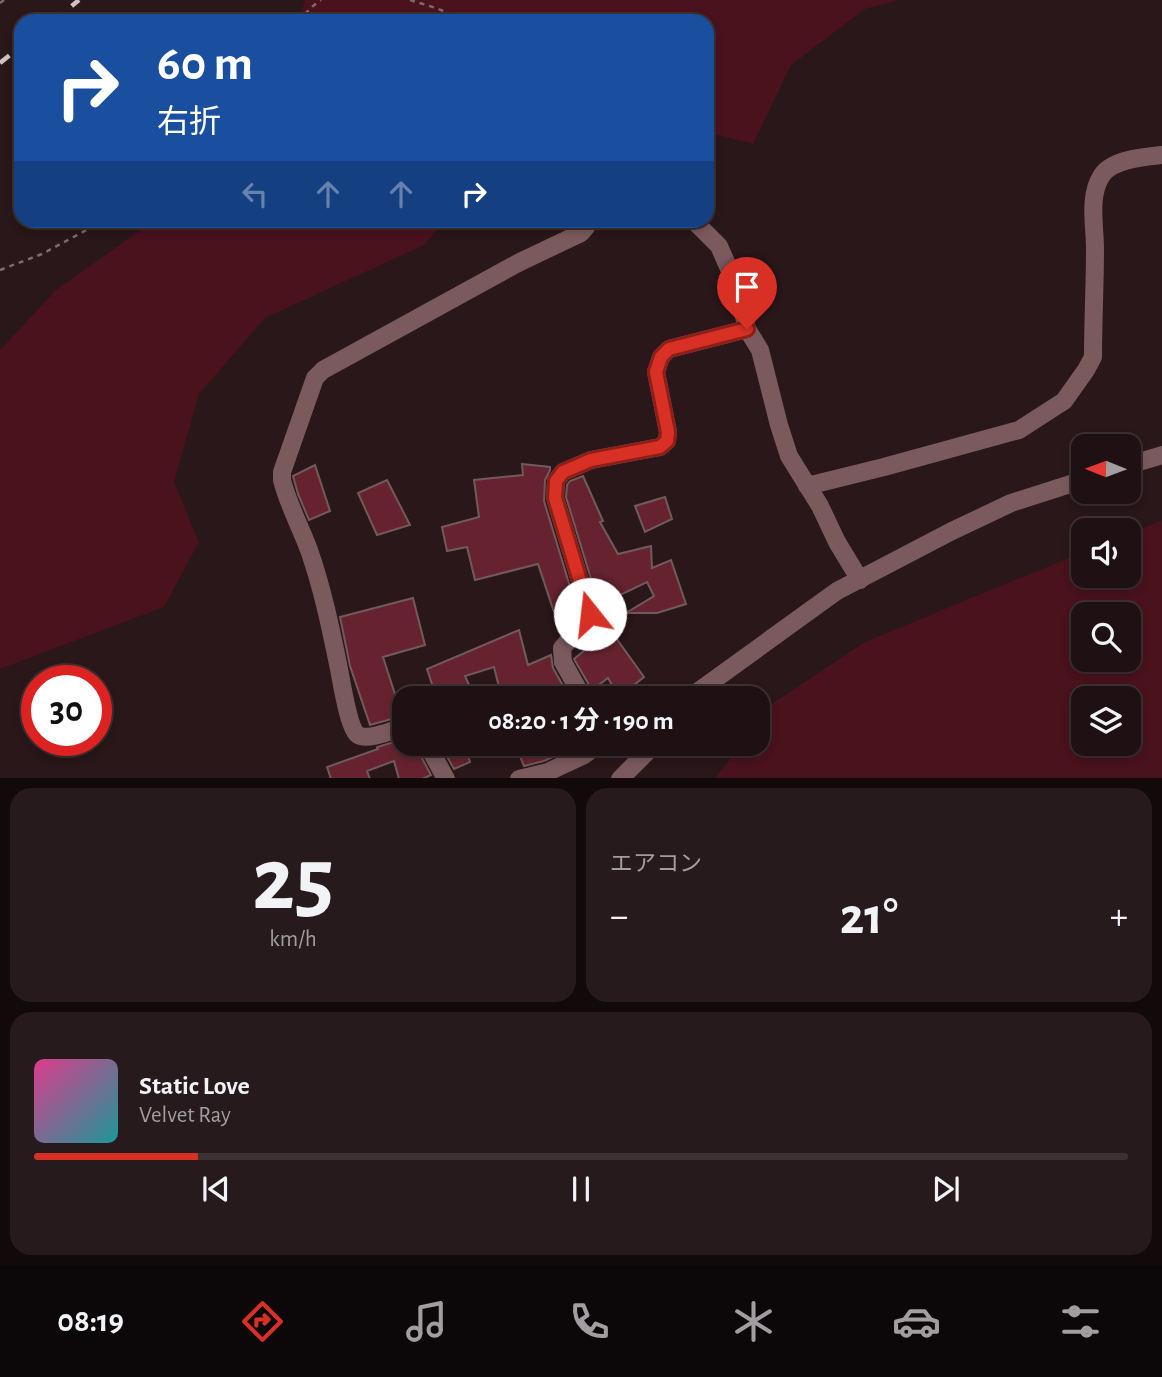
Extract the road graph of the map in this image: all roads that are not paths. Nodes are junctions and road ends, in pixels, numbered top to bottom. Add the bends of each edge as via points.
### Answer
1 (1162, 155) edge
2 (585, 228) edge
3 (701, 228) edge
4 (747, 329) junction
5 (1162, 455) edge
6 (1141, 461) edge
7 (1071, 484) edge
8 (807, 486) junction
9 (860, 580) junction
10 (576, 686) edge
11 (706, 686) edge
12 (392, 730) edge
13 (434, 756) edge
14 (582, 756) edge
15 (642, 756) edge
16 (445, 778) edge
17 (523, 778) edge
18 (621, 778) edge

1 - 8 street via 1120,162 1103,173 1096,189 1093,356 1064,401 1019,430
2 - 12 street via 315,378 282,480 319,584 355,732 369,737
3 - 4 street via 719,246 737,287
4 - 8 street via 760,350 789,456
4 - 10 street via 669,349 661,357 656,372 668,432 660,447 591,460 563,472 556,481 555,498 590,614 562,648 563,662
5 - 6 street
7 - 9 street via 1011,503
8 - 9 street
9 - 11 street via 837,591
13 - 16 street
14 - 17 street
15 - 18 street

